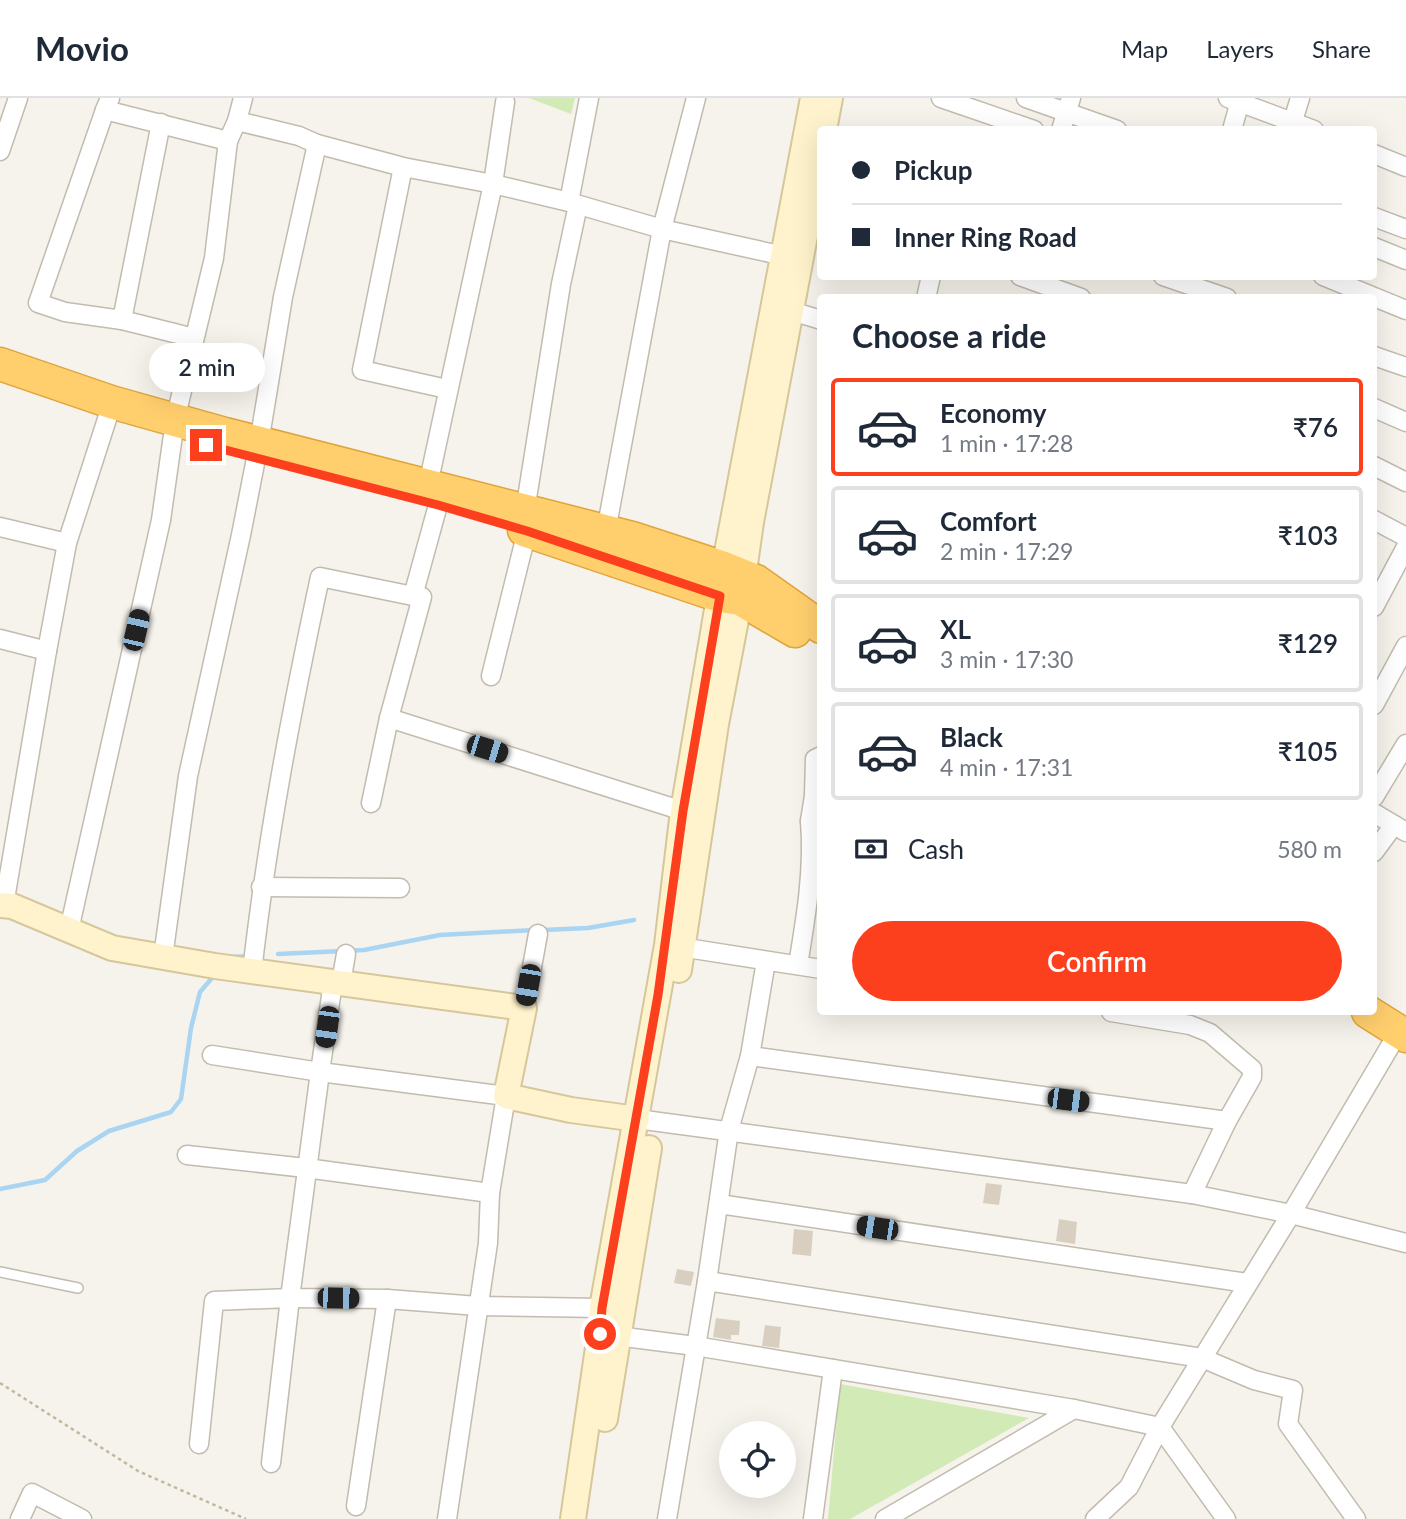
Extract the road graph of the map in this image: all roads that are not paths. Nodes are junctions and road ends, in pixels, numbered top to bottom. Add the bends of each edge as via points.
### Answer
1 (18, 98) edge
2 (243, 98) edge
3 (589, 98) edge
4 (696, 98) edge
5 (813, 98) edge
6 (830, 98) edge
7 (941, 98) edge
8 (1026, 98) edge
9 (1300, 98) edge
10 (1234, 100) edge
11 (505, 102) dead end
12 (108, 104) edge
13 (1066, 113) edge
14 (237, 121) junction
15 (1293, 121) junction
16 (161, 123) junction
17 (825, 126) edge
18 (1022, 126) edge
19 (1105, 126) edge
20 (1232, 126) edge
21 (1305, 126) edge
22 (228, 141) junction
23 (317, 144) junction
24 (0, 151) edge
25 (1377, 155) edge
26 (817, 164) edge
27 (403, 167) junction
28 (1406, 167) edge
29 (493, 184) junction
30 (574, 203) junction
31 (1377, 218) edge
32 (662, 229) junction
33 (1406, 229) edge
34 (1377, 248) edge
35 (791, 258) junction
36 (1406, 260) edge
37 (1031, 280) edge
38 (1172, 280) edge
39 (1333, 280) edge
40 (1189, 287) edge
41 (1070, 294) edge
42 (1213, 294) edge
43 (1367, 294) edge
44 (1377, 298) edge
45 (781, 308) junction
46 (1406, 310) edge
47 (817, 319) edge
48 (122, 320) junction
49 (194, 338) junction
50 (1377, 357) edge
51 (0, 365) edge
52 (1406, 367) edge
53 (0, 380) edge
54 (447, 390) junction
55 (1377, 409) edge
56 (108, 416) junction
57 (1406, 422) edge
58 (174, 428) junction
59 (257, 451) junction
60 (1377, 468) edge
61 (1406, 482) edge
62 (433, 495) junction
63 (526, 521) junction
64 (1377, 522) edge
65 (0, 527) edge
66 (606, 531) junction
67 (1406, 537) edge
68 (67, 543) junction
69 (1406, 547) edge
70 (732, 585) junction
71 (413, 596) junction
72 (1377, 601) edge
73 (817, 624) edge
74 (0, 639) edge
75 (817, 643) edge
76 (1406, 646) edge
77 (47, 651) junction
78 (491, 676) dead end
79 (1377, 699) edge
80 (389, 718) junction
81 (1406, 744) edge
82 (817, 759) edge
83 (1377, 792) edge
84 (371, 803) dead end
85 (1377, 815) edge
86 (693, 816) junction
87 (816, 821) edge
88 (1400, 828) edge
89 (1377, 849) edge
90 (261, 887) junction
91 (400, 888) dead end
92 (814, 899) edge
93 (2, 905) edge
94 (69, 930) junction
95 (538, 934) dead end
96 (675, 946) junction
97 (346, 954) dead end
98 (163, 957) junction
99 (766, 961) junction
100 (799, 965) junction
101 (817, 968) edge
102 (252, 972) junction
103 (337, 983) junction
104 (1377, 995) edge
105 (524, 1011) junction
106 (1151, 1015) edge
107 (1376, 1015) edge
108 (1177, 1017) edge
109 (1404, 1025) edge
110 (212, 1055) dead end
111 (750, 1056) junction
112 (320, 1072) junction
113 (506, 1096) junction
114 (645, 1121) junction
115 (1227, 1121) junction
116 (729, 1130) junction
117 (187, 1155) dead end
118 (306, 1168) junction
119 (490, 1194) junction
120 (1192, 1194) junction
121 (719, 1204) junction
122 (1291, 1214) junction
123 (1406, 1242) edge
124 (0, 1272) edge
125 (707, 1281) junction
126 (1247, 1283) junction
127 (78, 1288) dead end
128 (289, 1298) junction
129 (387, 1299) junction
130 (478, 1306) junction
131 (612, 1309) junction
132 (609, 1335) junction
133 (695, 1346) junction
134 (1202, 1358) junction
135 (833, 1369) junction
136 (1074, 1409) junction
137 (1160, 1427) junction
138 (199, 1444) dead end
139 (271, 1463) dead end
140 (356, 1506) dead end
141 (20, 1519) edge
142 (82, 1519) edge
143 (447, 1519) edge
144 (573, 1519) edge
145 (590, 1519) edge
146 (667, 1519) edge
147 (813, 1519) edge
148 (886, 1519) edge
149 (1095, 1519) edge
150 (1226, 1519) edge
151 (1356, 1519) edge

1 - 24 street
2 - 14 street
3 - 30 street
4 - 32 street
5 - 35 street
6 - 17 street
7 - 18 street
8 - 13 street
9 - 15 street
10 - 15 street
10 - 20 street
11 - 29 street
12 - 16 street
12 - 48 street via 38,303
13 - 19 street
14 - 22 street
14 - 23 street
15 - 21 street
16 - 22 street
16 - 48 street
22 - 49 street via 214,258
23 - 27 street
23 - 59 street via 283,298
25 - 28 street
26 - 35 street
27 - 29 street
27 - 54 street via 362,370
29 - 30 street
29 - 54 street
30 - 32 street
30 - 63 street
31 - 33 street
32 - 35 street
32 - 66 street
34 - 36 street
35 - 45 street
37 - 41 street
38 - 40 street
39 - 43 street
40 - 42 street
44 - 46 street
45 - 47 street
45 - 70 street
48 - 49 street
49 - 58 street
50 - 52 street
51 - 58 highway
53 - 56 highway
54 - 62 street
55 - 57 street
56 - 58 highway
56 - 68 street
58 - 59 highway
58 - 94 street via 160,520
59 - 62 highway
59 - 98 street via 188,776
60 - 61 street
62 - 63 highway
62 - 71 street
63 - 66 highway
63 - 70 highway
63 - 78 street
64 - 67 street
65 - 68 street
66 - 70 highway
68 - 77 street
69 - 72 street
70 - 73 highway via 756,581
70 - 75 highway
70 - 86 street via 716,724
71 - 80 street via 422,597
71 - 90 street via 320,577
74 - 77 street
76 - 79 street
77 - 93 street
80 - 84 street
80 - 86 street
81 - 83 street
82 - 87 street
85 - 88 street
86 - 96 street
87 - 92 street
88 - 89 street
90 - 91 street
90 - 102 street
92 - 100 street
93 - 94 street
94 - 98 street via 112,948
95 - 105 street
96 - 99 street
96 - 114 street
97 - 103 street
98 - 102 street
99 - 100 street
99 - 111 street
100 - 101 street
102 - 103 street
103 - 105 street
103 - 112 street
104 - 109 highway
105 - 113 street
106 - 108 street
107 - 109 highway
108 - 115 street via 1210,1033 1252,1069
109 - 122 street
110 - 112 street
111 - 115 street
111 - 116 street
112 - 113 street
112 - 118 street
113 - 114 street
113 - 119 street
114 - 116 street
114 - 131 street
115 - 120 street
116 - 120 street
116 - 121 street
117 - 118 street
118 - 119 street
118 - 128 street
119 - 130 street
120 - 122 street
121 - 125 street
121 - 126 street
122 - 123 street
122 - 126 street
124 - 127 lane
125 - 133 street
125 - 134 street
126 - 134 street
128 - 129 street
128 - 138 street via 214,1301
128 - 139 street
129 - 130 street
129 - 140 street
130 - 131 street
130 - 143 street
131 - 132 street
132 - 133 street
132 - 144 street
132 - 145 street
133 - 135 street
133 - 146 street
134 - 137 street
134 - 151 street via 1254,1380 1293,1390 1288,1424
135 - 136 street
135 - 147 street
136 - 137 street
136 - 148 street
137 - 149 street via 1129,1487
137 - 150 street
141 - 142 street via 32,1493

